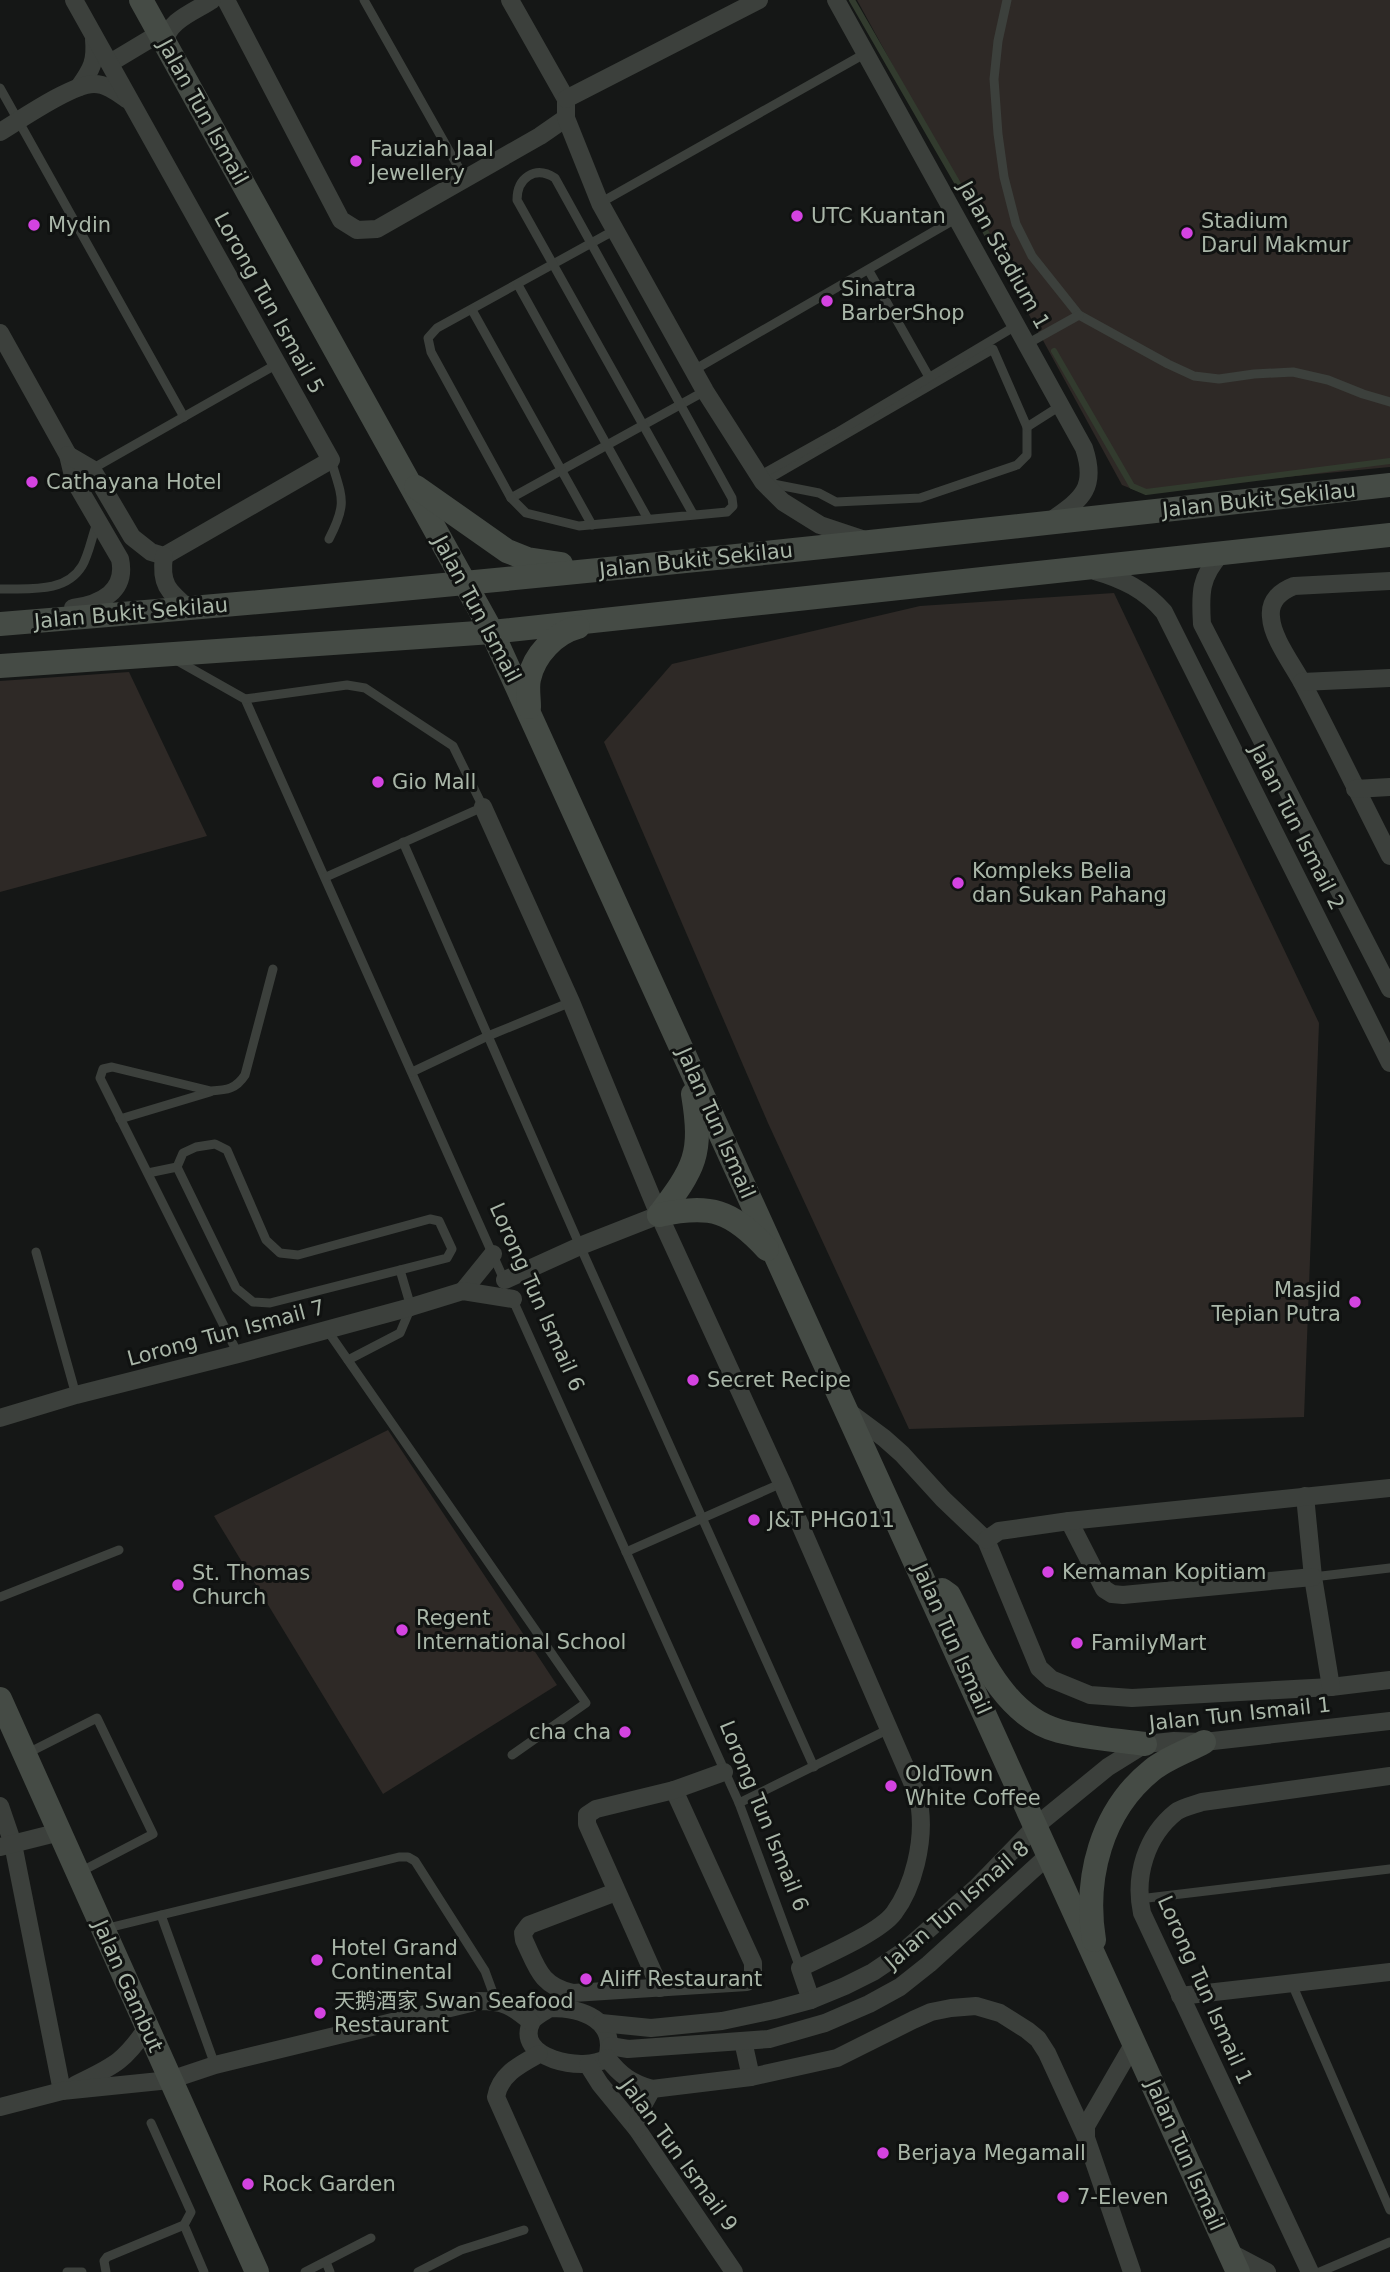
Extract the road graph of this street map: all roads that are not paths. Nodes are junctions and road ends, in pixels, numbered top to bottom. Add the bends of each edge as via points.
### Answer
1 (74, 0) edge
2 (141, 0) edge
3 (212, 0) edge
4 (226, 0) edge
5 (365, 0) edge
6 (510, 0) edge
7 (759, 0) edge
8 (836, 0) edge
9 (1007, 0) edge
10 (93, 33) junction
11 (162, 38) junction
12 (866, 54) junction
13 (110, 63) junction
14 (79, 87) junction
15 (0, 88) edge
16 (566, 99) junction
17 (131, 102) junction
18 (566, 118) junction
19 (19, 121) junction
20 (0, 132) edge
21 (465, 179) junction
22 (600, 203) junction
23 (957, 218) junction
24 (615, 230) junction
25 (592, 243) junction
26 (554, 264) junction
27 (869, 271) junction
28 (518, 285) junction
29 (472, 310) junction
30 (1079, 315) junction
31 (1017, 325) junction
32 (0, 333) edge
33 (1027, 344) junction
34 (277, 363) junction
35 (694, 370) junction
36 (929, 377) junction
37 (705, 391) junction
38 (1390, 402) edge
39 (680, 404) junction
40 (1060, 406) junction
41 (184, 416) junction
42 (642, 425) junction
43 (1027, 427) junction
44 (606, 445) junction
45 (68, 455) junction
46 (331, 460) junction
47 (92, 469) junction
48 (560, 471) junction
49 (761, 479) junction
50 (410, 483) junction
51 (1390, 485) edge
52 (511, 498) junction
53 (693, 514) junction
54 (648, 519) junction
55 (98, 520) junction
56 (1046, 524) junction
57 (592, 525) junction
58 (1390, 535) edge
59 (329, 539) dead end
60 (871, 542) junction
61 (1221, 554) junction
62 (164, 556) junction
63 (1085, 569) junction
64 (594, 570) junction
65 (1390, 581) edge
66 (465, 582) junction
67 (0, 589) edge
68 (188, 608) junction
69 (38, 621) junction
70 (599, 621) junction
71 (0, 624) edge
72 (492, 632) junction
73 (167, 655) junction
74 (0, 666) edge
75 (1390, 678) edge
76 (1302, 682) junction
77 (245, 699) junction
78 (529, 711) junction
79 (1390, 788) edge
80 (1356, 789) junction
81 (483, 807) junction
82 (403, 842) junction
83 (1390, 856) edge
84 (326, 877) junction
85 (273, 969) dead end
86 (1390, 989) edge
87 (571, 1002) junction
88 (488, 1036) junction
89 (1384, 1036) edge
90 (687, 1059) junction
91 (1390, 1063) edge
92 (412, 1072) junction
93 (211, 1091) junction
94 (120, 1119) junction
95 (177, 1167) junction
96 (148, 1173) junction
97 (659, 1214) junction
98 (580, 1246) junction
99 (36, 1252) dead end
100 (493, 1254) junction
101 (779, 1261) junction
102 (400, 1270) junction
103 (505, 1280) junction
104 (463, 1291) junction
105 (513, 1299) junction
106 (411, 1307) junction
107 (327, 1330) junction
108 (238, 1354) junction
109 (348, 1360) junction
110 (76, 1395) junction
111 (847, 1411) junction
112 (0, 1418) edge
113 (782, 1483) junction
114 (1390, 1488) edge
115 (1305, 1496) junction
116 (701, 1517) junction
117 (1069, 1521) junction
118 (986, 1540) junction
119 (118, 1550) dead end
120 (626, 1552) junction
121 (1390, 1568) edge
122 (923, 1574) junction
123 (1313, 1577) junction
124 (0, 1597) edge
125 (1390, 1680) edge
126 (1331, 1687) junction
127 (0, 1699) edge
128 (1390, 1721) edge
129 (890, 1729) junction
130 (1204, 1742) junction
131 (1145, 1744) junction
132 (25, 1755) junction
133 (512, 1755) dead end
134 (814, 1767) junction
135 (724, 1772) junction
136 (1390, 1776) edge
137 (674, 1790) junction
138 (738, 1803) junction
139 (0, 1806) edge
140 (1037, 1825) junction
141 (60, 1832) junction
142 (6, 1845) edge
143 (1050, 1854) junction
144 (1390, 1869) edge
145 (78, 1872) junction
146 (616, 1892) junction
147 (1139, 1899) junction
148 (161, 1915) junction
149 (103, 1929) junction
150 (1099, 1965) junction
151 (800, 1968) junction
152 (1388, 1976) edge
153 (1292, 1984) junction
154 (660, 1988) junction
155 (1180, 1996) junction
156 (811, 2000) junction
157 (496, 2001) junction
158 (571, 2002) junction
159 (531, 2022) junction
160 (601, 2024) junction
161 (147, 2028) junction
162 (743, 2040) junction
163 (1134, 2043) junction
164 (609, 2052) junction
165 (539, 2053) junction
166 (588, 2065) junction
167 (215, 2066) junction
168 (751, 2077) junction
169 (170, 2080) junction
170 (652, 2089) junction
171 (62, 2091) junction
172 (0, 2107) edge
173 (151, 2123) dead end
174 (638, 2129) junction
175 (1086, 2138) junction
176 (1390, 2210) edge
177 (184, 2225) junction
178 (524, 2230) dead end
179 (371, 2238) dead end
180 (1390, 2242) edge
181 (326, 2262) junction
182 (1233, 2262) edge
183 (67, 2272) edge
184 (82, 2272) edge
185 (106, 2272) edge
186 (204, 2272) edge
187 (257, 2272) edge
188 (305, 2272) edge
189 (330, 2272) edge
190 (418, 2272) edge
191 (574, 2272) edge
192 (734, 2272) edge
193 (1132, 2272) edge
194 (1267, 2272) edge
195 (1310, 2272) edge
196 (1320, 2272) edge

1 - 10 street, Lorong Tun Ismail 5
2 - 11 main road, Jalan Tun Ismail
3 - 11 street via 170,27
4 - 21 street via 341,220 357,230 377,229
5 - 21 lane
6 - 16 street
7 - 16 street
8 - 12 street, Jalan Stadium 1
9 - 30 lane via 994,79 1004,177 1016,224 1032,256
10 - 13 street, Lorong Tun Ismail 5
10 - 14 street via 96,55
11 - 13 street
11 - 50 main road, Jalan Tun Ismail
12 - 22 lane
12 - 23 street, Jalan Stadium 1
13 - 17 street, Lorong Tun Ismail 5
14 - 17 street via 95,84 115,90
14 - 19 street
15 - 19 lane
16 - 18 street
17 - 34 street, Lorong Tun Ismail 5
18 - 21 street
18 - 22 street
19 - 20 street
19 - 41 lane
22 - 24 street
23 - 27 lane
23 - 31 street, Jalan Stadium 1
24 - 25 lane
24 - 35 street
25 - 26 lane
25 - 26 lane via 555,178 546,172 535,173 520,182 517,200
25 - 39 lane
26 - 28 lane
26 - 42 lane
27 - 35 lane
27 - 36 lane
28 - 29 lane
28 - 44 lane
29 - 48 lane
29 - 52 lane via 437,328 428,338 431,352
30 - 33 lane
30 - 38 lane via 1194,376 1219,379 1293,372
31 - 33 street, Jalan Stadium 1
31 - 36 lane
32 - 45 street
33 - 40 street, Jalan Stadium 1
34 - 41 lane
34 - 46 street, Lorong Tun Ismail 5
35 - 37 street
36 - 49 lane
37 - 39 lane
37 - 49 street
39 - 42 lane
39 - 53 lane via 733,506 727,512
40 - 43 lane
40 - 56 street, Jalan Stadium 1 via 1084,448 1090,478 1079,499
41 - 47 lane
42 - 44 lane
42 - 53 lane
43 - 49 lane via 1027,455 1017,465 920,498 836,502 819,493
43 - 49 lane via 993,349
44 - 48 lane
44 - 54 lane
45 - 47 street
45 - 55 street via 74,480
46 - 59 lane via 343,503
46 - 62 street
47 - 62 street via 132,537
48 - 52 lane
48 - 57 lane
49 - 60 street via 783,502 820,525
50 - 64 main road via 507,551 527,559
50 - 66 main road, Jalan Tun Ismail
51 - 56 main road, Jalan Bukit Sekilau
52 - 57 lane via 526,513
53 - 54 lane
54 - 57 lane
55 - 67 lane via 82,566 70,578 55,587
55 - 69 street via 120,559 123,572 118,586 92,605 56,610
56 - 60 main road, Jalan Bukit Sekilau
58 - 61 main road, Jalan Bukit Sekilau
60 - 64 main road, Jalan Bukit Sekilau
61 - 63 main road, Jalan Bukit Sekilau
61 - 86 street, Jalan Tun Ismail 2 via 1202,584 1202,624
62 - 68 street via 163,581
63 - 70 main road, Jalan Bukit Sekilau
63 - 89 street, Jalan Tun Ismail 2 via 1133,585 1164,612
64 - 66 main road, Jalan Bukit Sekilau
65 - 76 street via 1294,586 1281,591 1270,615
66 - 68 main road, Jalan Bukit Sekilau
66 - 72 main road, Jalan Tun Ismail
68 - 69 main road, Jalan Bukit Sekilau
69 - 71 main road, Jalan Bukit Sekilau
70 - 72 main road, Jalan Bukit Sekilau
70 - 78 main road via 568,630 542,649 529,678
72 - 73 main road, Jalan Bukit Sekilau
72 - 78 main road, Jalan Tun Ismail
73 - 74 main road, Jalan Bukit Sekilau
73 - 77 lane
75 - 76 street
76 - 80 street
77 - 81 lane via 347,685 365,688 453,746
77 - 84 lane, Lorong Tun Ismail 6
78 - 90 main road, Jalan Tun Ismail
79 - 80 street
80 - 83 street
81 - 82 lane
81 - 87 street
82 - 84 lane
82 - 88 lane
84 - 92 lane, Lorong Tun Ismail 6
85 - 93 lane via 246,1075 238,1086
87 - 88 lane
87 - 97 street
88 - 92 lane
88 - 98 lane
89 - 91 street, Jalan Tun Ismail 2
90 - 97 main road via 699,1126 695,1160 688,1177
90 - 101 main road, Jalan Tun Ismail
92 - 100 lane, Lorong Tun Ismail 6
93 - 94 lane
93 - 94 lane via 112,1067 103,1069 100,1078
94 - 96 lane
95 - 96 lane
95 - 102 lane via 236,1288 253,1302 270,1303
95 - 102 lane via 183,1153 196,1147 215,1144 226,1150 267,1241 280,1253 298,1255 430,1219 439,1221 452,1249 447,1258
96 - 108 lane
97 - 98 street
97 - 101 main road via 690,1209 720,1212 748,1228
97 - 113 street
98 - 103 street
98 - 116 lane
99 - 110 lane
100 - 103 lane, Lorong Tun Ismail 6
100 - 104 street
101 - 111 main road, Jalan Tun Ismail
102 - 106 lane
103 - 105 lane, Lorong Tun Ismail 6
104 - 105 street, Lorong Tun Ismail 7
104 - 106 street, Lorong Tun Ismail 7
105 - 120 lane, Lorong Tun Ismail 6
106 - 107 street, Lorong Tun Ismail 7
106 - 109 lane via 400,1333
107 - 108 street, Lorong Tun Ismail 7
107 - 109 lane
108 - 110 street, Lorong Tun Ismail 7
109 - 133 lane via 586,1703
110 - 112 street, Lorong Tun Ismail 7
111 - 118 street via 902,1454
111 - 122 main road, Jalan Tun Ismail
113 - 116 lane
113 - 129 street
114 - 115 street
115 - 117 street
115 - 123 street
116 - 120 lane
116 - 134 lane
117 - 118 street via 999,1531
117 - 123 street via 1104,1589 1112,1594
118 - 126 street via 1039,1668 1051,1679 1090,1695 1132,1698
119 - 124 lane
120 - 135 lane, Lorong Tun Ismail 6
121 - 123 lane
122 - 131 main road via 949,1595 1000,1687 1021,1712 1056,1730
122 - 140 main road, Jalan Tun Ismail
123 - 126 street
125 - 126 street
127 - 132 main road, Jalan Gambut
128 - 130 street, Jalan Tun Ismail 1
129 - 134 lane
129 - 151 street via 920,1807 921,1839 909,1883 893,1914 865,1936
130 - 131 street, Jalan Tun Ismail 1
130 - 150 main road via 1153,1770 1128,1796 1107,1829 1093,1879 1093,1933
131 - 140 street, Jalan Tun Ismail 1 via 1108,1767
132 - 141 main road, Jalan Gambut
132 - 145 lane via 97,1718 153,1834
134 - 138 lane
135 - 137 street
135 - 138 lane, Lorong Tun Ismail 6
136 - 147 street, Lorong Tun Ismail 1 via 1202,1802 1178,1811 1157,1831 1147,1849
137 - 146 street via 587,1815
137 - 154 street via 753,1963 753,1975 747,1982
138 - 151 lane, Lorong Tun Ismail 6
139 - 142 street
140 - 143 main road, Jalan Tun Ismail
140 - 156 street, Jalan Tun Ismail 8 via 977,1887 904,1951 873,1972
141 - 142 street
141 - 145 main road, Jalan Gambut
142 - 171 street
143 - 150 main road, Jalan Tun Ismail
143 - 162 street, Jalan Tun Ismail 8 via 900,1987 825,2023 769,2039
144 - 147 lane
145 - 149 main road, Jalan Gambut
146 - 154 street
146 - 158 street via 530,1925 523,1933 543,1980
147 - 155 street, Lorong Tun Ismail 1
148 - 149 lane
148 - 157 lane via 408,1857 415,1861 485,1970
148 - 167 lane
149 - 161 main road, Jalan Gambut
150 - 163 main road, Jalan Tun Ismail
151 - 156 street, Lorong Tun Ismail 6
152 - 153 street
153 - 155 street
153 - 176 lane
154 - 158 street
155 - 195 street, Lorong Tun Ismail 1
156 - 160 street, Jalan Tun Ismail 8 via 722,2021 651,2028
157 - 159 street via 514,2007
157 - 167 street via 479,2001
158 - 159 street via 550,2008
158 - 160 street
159 - 165 street via 532,2044
160 - 164 street via 609,2035
161 - 169 main road, Jalan Gambut
161 - 171 street via 117,2064
162 - 164 street, Jalan Tun Ismail 8
162 - 168 street
163 - 175 street via 1086,2126
163 - 182 main road, Jalan Tun Ismail
164 - 166 street via 599,2063
164 - 170 street via 619,2074
165 - 166 street
165 - 191 street via 503,2078 496,2096
166 - 174 street, Jalan Tun Ismail 9
167 - 169 street
168 - 170 street
168 - 175 street via 837,2058 932,2012 975,2006 1000,2013 1038,2039
169 - 171 street
169 - 187 main road, Jalan Gambut
170 - 174 street via 640,2111
171 - 172 street
173 - 177 lane via 191,2211
174 - 192 street, Jalan Tun Ismail 9
175 - 193 street
177 - 185 lane via 107,2257
177 - 186 lane
178 - 190 lane via 461,2250
179 - 181 lane
180 - 196 lane
181 - 188 lane
181 - 189 lane
182 - 194 street
183 - 184 lane

